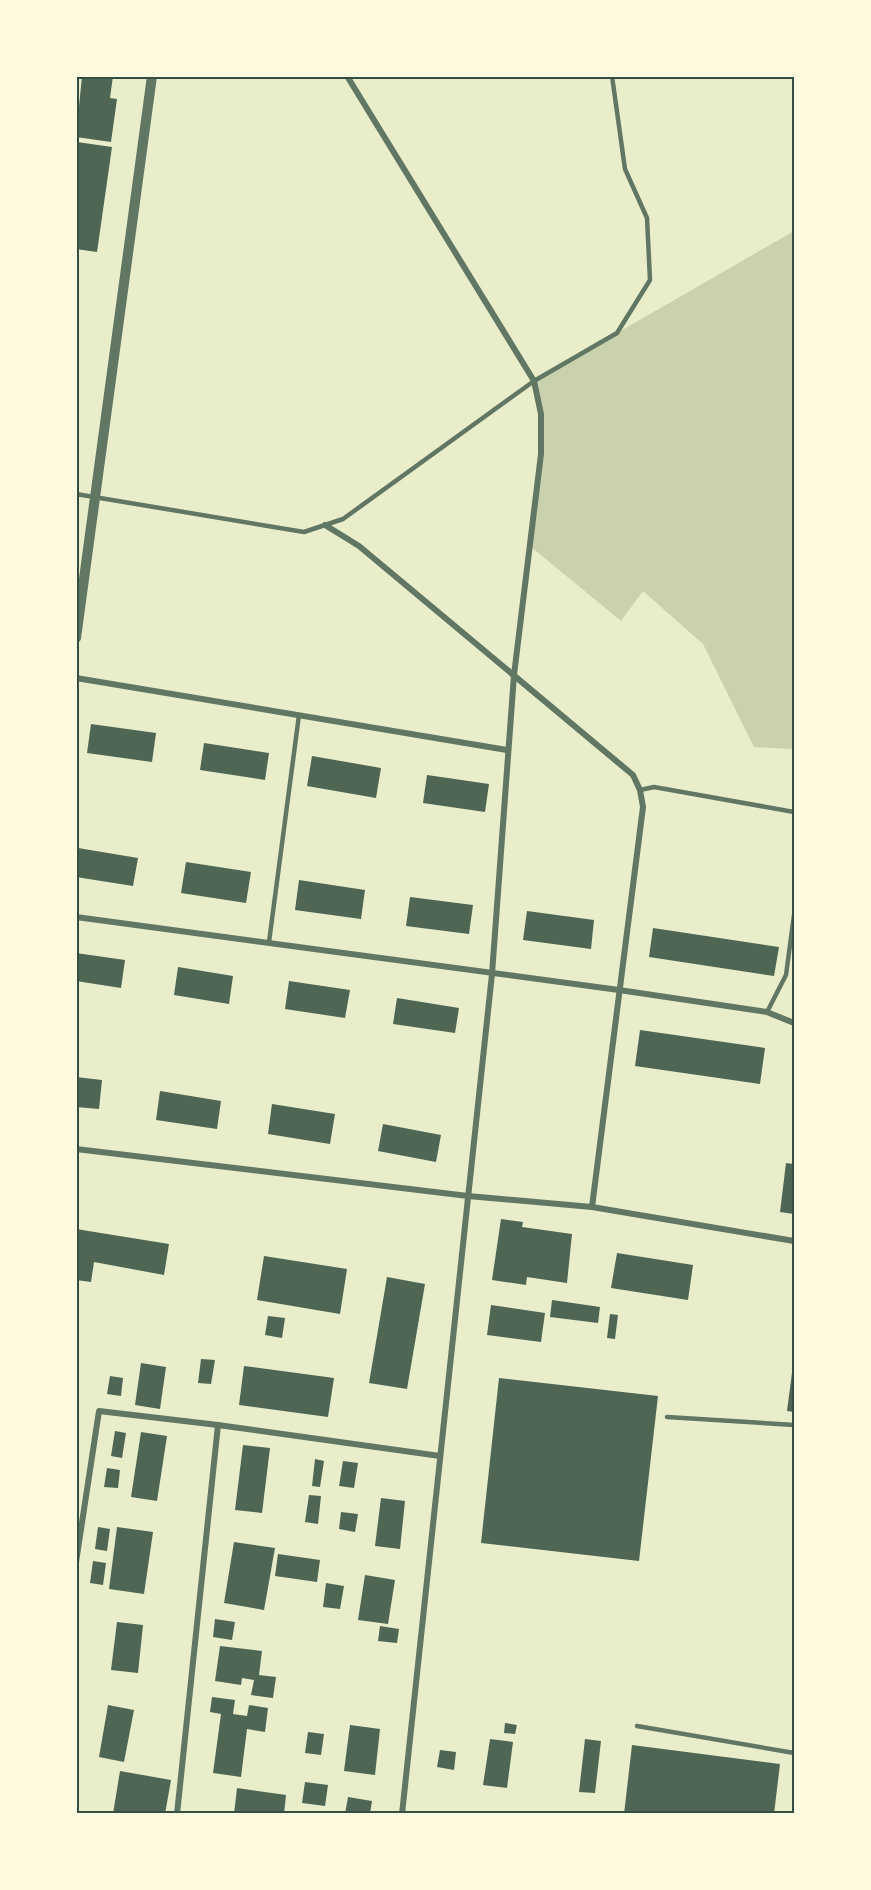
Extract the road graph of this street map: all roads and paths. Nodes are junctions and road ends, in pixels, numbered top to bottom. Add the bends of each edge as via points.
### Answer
1 (152, 76) edge
2 (347, 76) edge
3 (612, 76) edge
4 (534, 381) junction
5 (76, 494) edge
6 (95, 497) junction
7 (325, 525) junction
8 (76, 638) edge
9 (514, 675) junction
10 (76, 678) edge
11 (299, 715) junction
12 (507, 750) junction
13 (640, 790) junction
14 (795, 812) edge
15 (795, 915) edge
16 (76, 916) edge
17 (269, 942) junction
18 (492, 974) junction
19 (619, 990) junction
20 (767, 1012) junction
21 (795, 1023) edge
22 (76, 1149) edge
23 (468, 1196) junction
24 (592, 1207) junction
25 (795, 1240) edge
26 (667, 1417) dead end
27 (218, 1425) junction
28 (795, 1425) edge
29 (440, 1455) junction
30 (76, 1562) edge
31 (637, 1726) dead end
32 (795, 1753) edge
33 (177, 1814) edge
34 (402, 1814) edge

1 - 6 street
2 - 4 street
3 - 4 lane via 625,169 647,218 650,280 618,333
4 - 7 lane via 344,519
4 - 9 street via 541,414 541,454
5 - 6 lane
6 - 7 lane via 304,532
6 - 8 street
7 - 9 street via 359,546
9 - 12 street
9 - 13 street via 633,775
10 - 11 street
11 - 12 street
11 - 17 lane
12 - 18 street
13 - 14 lane via 654,787
13 - 19 street via 643,807
15 - 20 lane via 786,975
16 - 17 street
17 - 18 street
18 - 19 street
18 - 23 street
19 - 20 street
19 - 24 street
20 - 21 street
22 - 23 street
23 - 24 street
23 - 29 street
24 - 25 street
26 - 28 lane
27 - 29 street
27 - 30 street via 99,1412
27 - 33 street
29 - 34 street
31 - 32 lane

